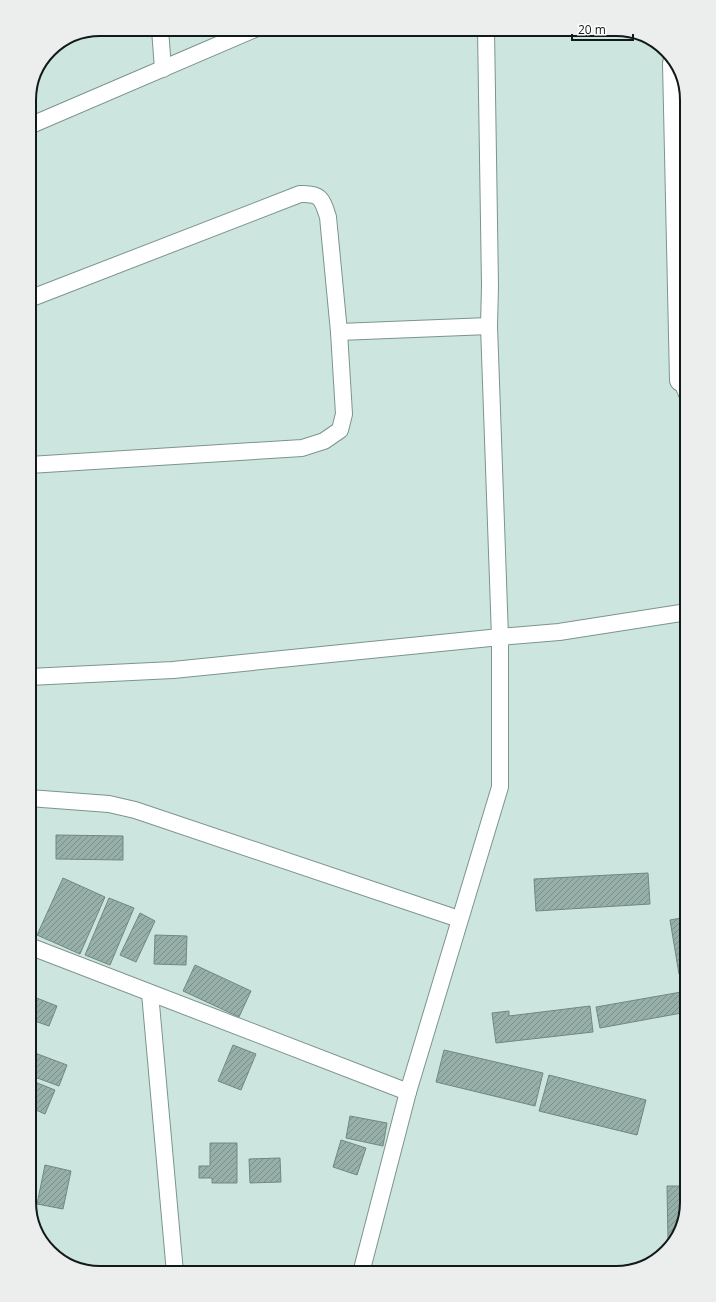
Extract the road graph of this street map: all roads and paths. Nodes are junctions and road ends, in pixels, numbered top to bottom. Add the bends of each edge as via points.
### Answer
1 (161, 36) edge
2 (239, 36) edge
3 (486, 36) edge
4 (163, 69) junction
5 (674, 75) edge
6 (36, 123) edge
7 (680, 238) edge
8 (36, 295) edge
9 (489, 326) junction
10 (339, 332) junction
11 (36, 465) edge
12 (680, 613) edge
13 (500, 637) junction
14 (36, 677) edge
15 (36, 799) edge
16 (459, 920) junction
17 (36, 949) edge
18 (150, 993) junction
19 (408, 1092) junction
20 (174, 1266) edge
21 (364, 1266) edge

1 - 4 street
2 - 4 street
3 - 9 street
4 - 6 street
5 - 7 street
8 - 10 street via 300,194 312,193 322,201 328,217
9 - 10 street
9 - 13 street
10 - 11 street via 344,414 340,430 324,441 302,448
12 - 13 street via 559,632
13 - 14 street via 174,670
13 - 16 street via 500,787
15 - 16 street via 109,804 135,810
16 - 19 street
17 - 18 street
18 - 19 street
18 - 20 street
19 - 21 street

